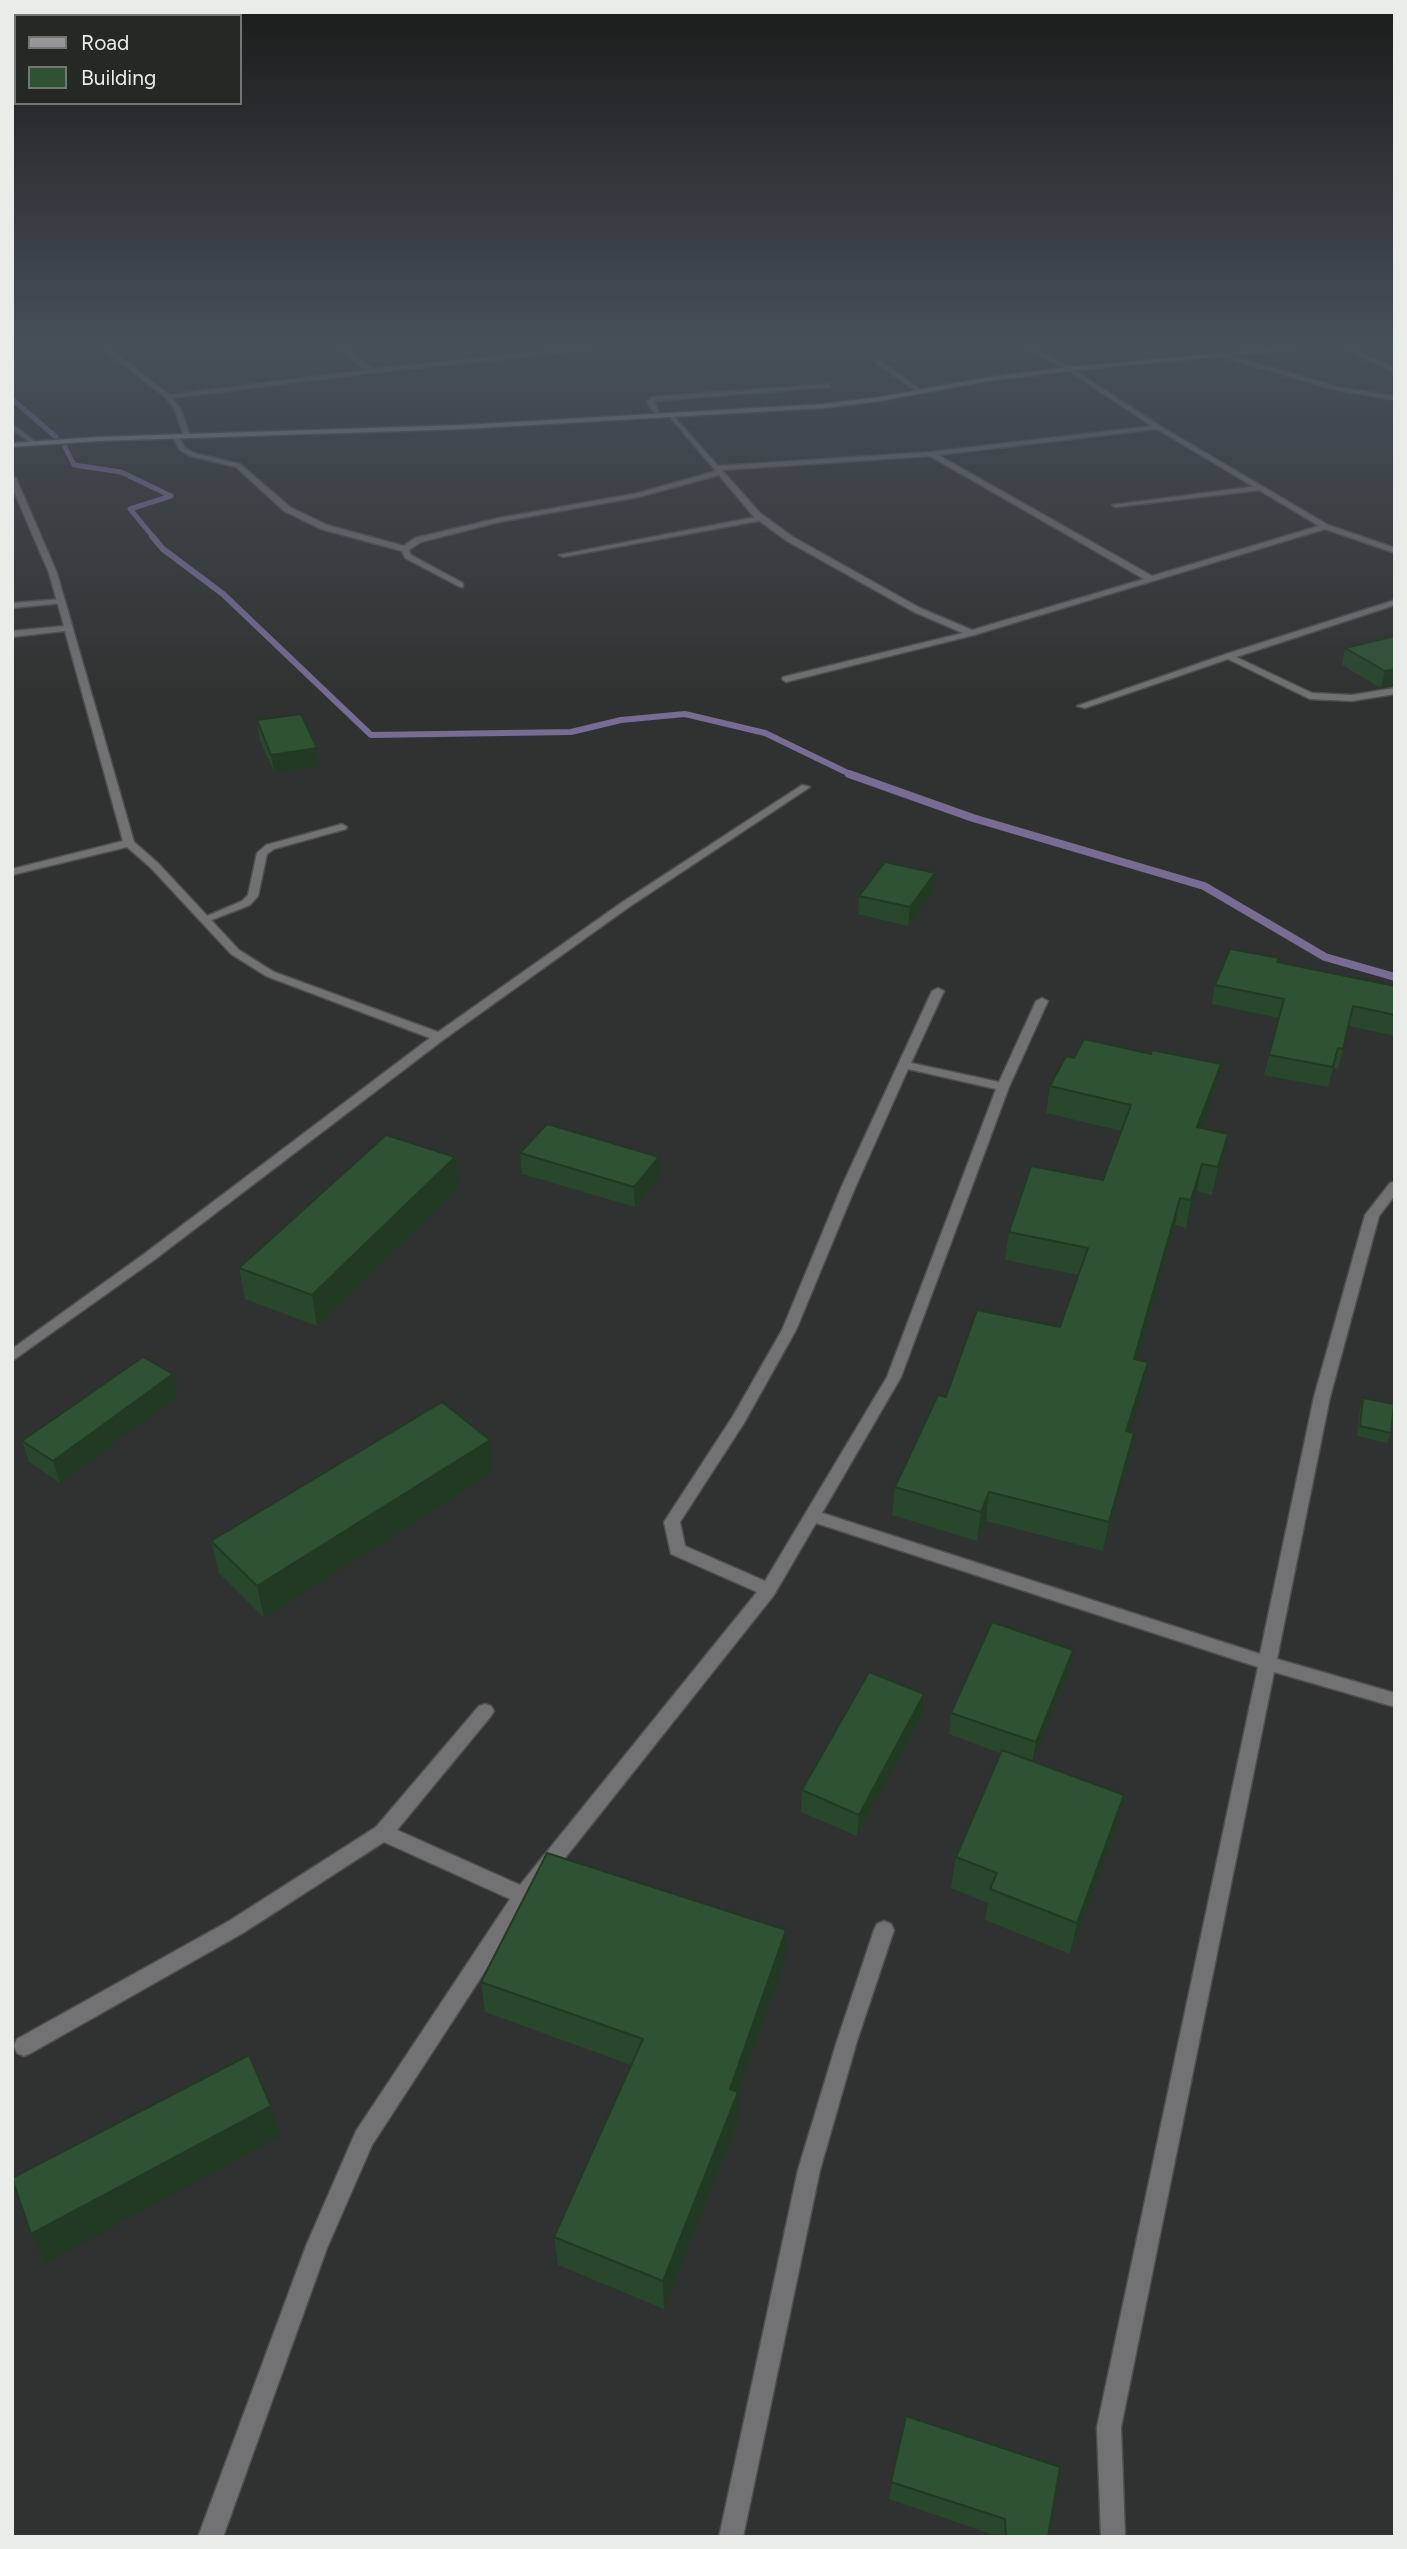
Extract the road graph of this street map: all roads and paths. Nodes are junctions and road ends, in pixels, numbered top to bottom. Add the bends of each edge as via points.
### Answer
1 (241, 468) edge
2 (742, 468) edge
3 (957, 468) edge
4 (1226, 468) edge
5 (716, 470) junction
6 (12, 478) edge
7 (1258, 488) junction
8 (1116, 505) dead end
9 (761, 518) junction
10 (1325, 527) junction
11 (405, 549) junction
12 (1395, 551) edge
13 (563, 555) dead end
14 (1149, 579) junction
15 (460, 585) dead end
16 (61, 601) junction
17 (1395, 602) edge
18 (12, 606) edge
19 (69, 628) junction
20 (971, 633) junction
21 (12, 634) edge
22 (1229, 656) junction
23 (786, 680) dead end
24 (1395, 691) edge
25 (1082, 706) dead end
26 (804, 788) dead end
27 (342, 827) dead end
28 (128, 843) junction
29 (12, 872) edge
30 (205, 919) junction
31 (938, 990) dead end
32 (1042, 1001) dead end
33 (439, 1037) junction
34 (906, 1065) junction
35 (1003, 1087) junction
36 (1395, 1186) edge
37 (12, 1356) edge
38 (811, 1515) junction
39 (768, 1590) junction
40 (1267, 1662) junction
41 (1395, 1700) edge
42 (485, 1711) dead end
43 (383, 1833) junction
44 (523, 1896) junction
45 (884, 1930) dead end
46 (24, 2046) dead end
47 (210, 2537) edge
48 (731, 2537) edge
49 (1113, 2537) edge

1 - 11 street via 299,515
2 - 5 street
3 - 14 street
4 - 7 street
5 - 9 street
5 - 11 street via 639,495 418,540
6 - 16 street
7 - 8 street
7 - 10 street
9 - 13 street
9 - 20 street via 917,610
10 - 12 street
10 - 14 street
11 - 15 street via 408,556
14 - 20 street
16 - 18 street
16 - 19 street
17 - 22 street
19 - 21 street
19 - 28 street
20 - 23 street
22 - 24 street via 1310,696 1352,698
22 - 25 street
26 - 33 street via 625,905
27 - 30 street via 270,847 262,853 253,896
28 - 29 street
28 - 30 street
30 - 33 street via 235,952 271,974
31 - 34 street
32 - 35 street
33 - 37 street
34 - 35 street
34 - 39 street via 789,1330 739,1419 672,1522 677,1550
35 - 38 street via 894,1377
36 - 40 street via 1372,1215 1322,1397
38 - 39 street
38 - 40 street
39 - 44 street
40 - 41 street
40 - 49 street via 1109,2427
42 - 43 street
43 - 44 street
43 - 46 street via 236,1927
44 - 47 street via 363,2138 317,2246
45 - 48 street via 809,2170

